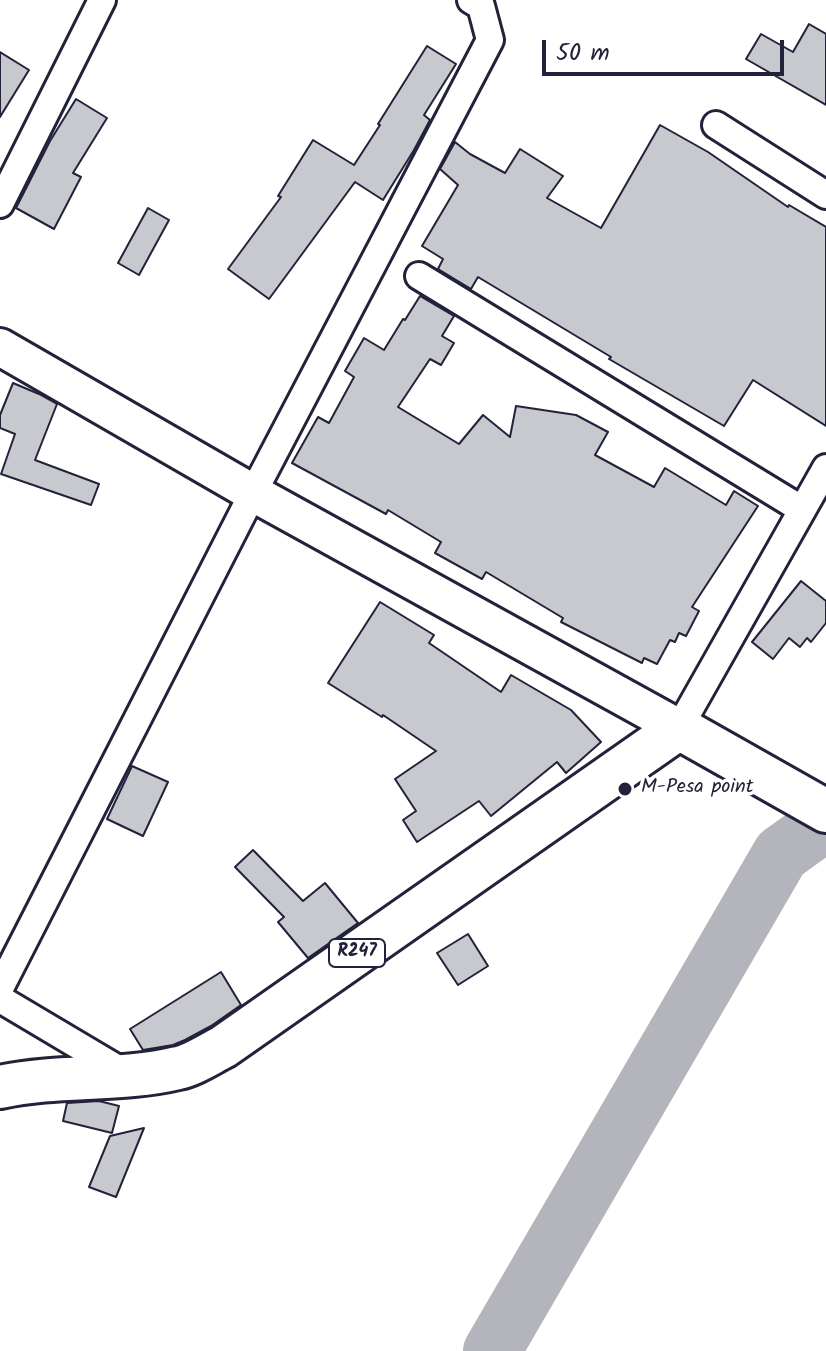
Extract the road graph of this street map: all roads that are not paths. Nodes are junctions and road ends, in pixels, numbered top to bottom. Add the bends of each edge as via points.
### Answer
1 (102, 0) edge
2 (471, 0) edge
3 (716, 125) dead end
4 (826, 195) edge
5 (0, 204) edge
6 (419, 276) dead end
7 (0, 347) edge
8 (826, 468) edge
9 (253, 493) junction
10 (801, 509) junction
11 (679, 728) junction
12 (826, 811) edge
13 (0, 988) edge
14 (0, 999) edge
15 (130, 1075) junction
16 (0, 1087) edge

1 - 5 street
2 - 9 street via 481,6 490,40
3 - 4 street
6 - 10 street
7 - 9 street
8 - 10 street
9 - 11 street
9 - 13 street
10 - 11 street
11 - 12 main road
11 - 15 main road, R247 via 223,1047 182,1068
14 - 15 street
15 - 16 main road, R247

